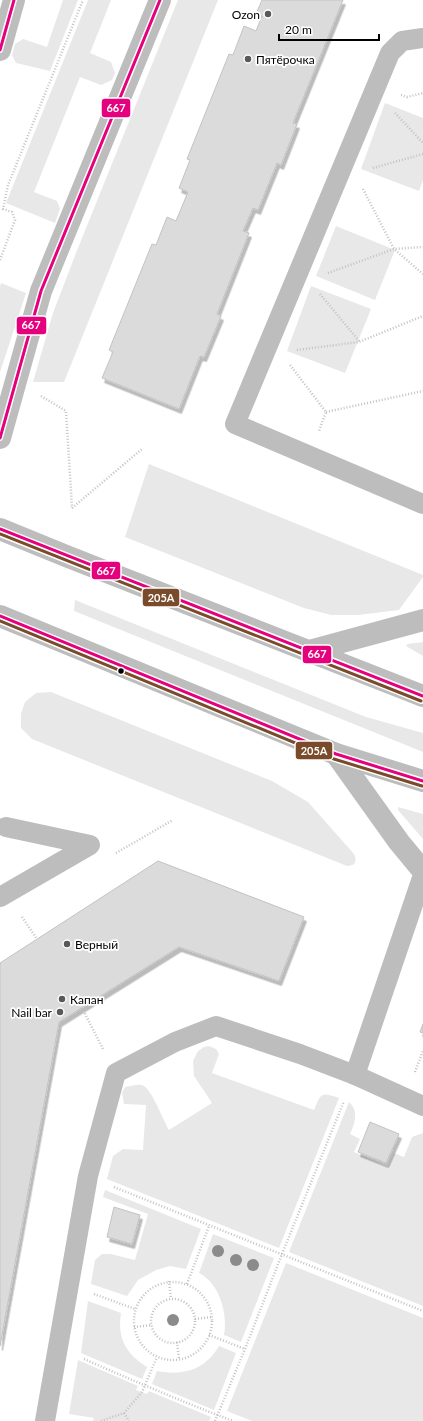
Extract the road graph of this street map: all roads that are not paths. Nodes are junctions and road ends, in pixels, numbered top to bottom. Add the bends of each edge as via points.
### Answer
1 (14, 0) edge
2 (160, 0) edge
3 (423, 38) edge
4 (0, 50) edge
5 (0, 438) edge
6 (423, 504) edge
7 (0, 529) edge
8 (0, 616) edge
9 (423, 620) edge
10 (309, 651) junction
11 (423, 696) edge
12 (336, 754) junction
13 (423, 781) edge
14 (6, 827) dead end
15 (423, 871) edge
16 (423, 875) edge
17 (0, 897) edge
18 (355, 1075) junction
19 (423, 1106) edge
20 (45, 1421) edge

1 - 4 street
2 - 5 street via 41,291
3 - 6 lane via 402,41 390,53 235,424
7 - 10 street
8 - 12 street
9 - 10 street
10 - 11 street
12 - 13 street
12 - 15 street
14 - 17 lane via 90,845
16 - 18 lane
18 - 19 lane
18 - 20 lane via 216,1026 175,1042 116,1072 88,1176

